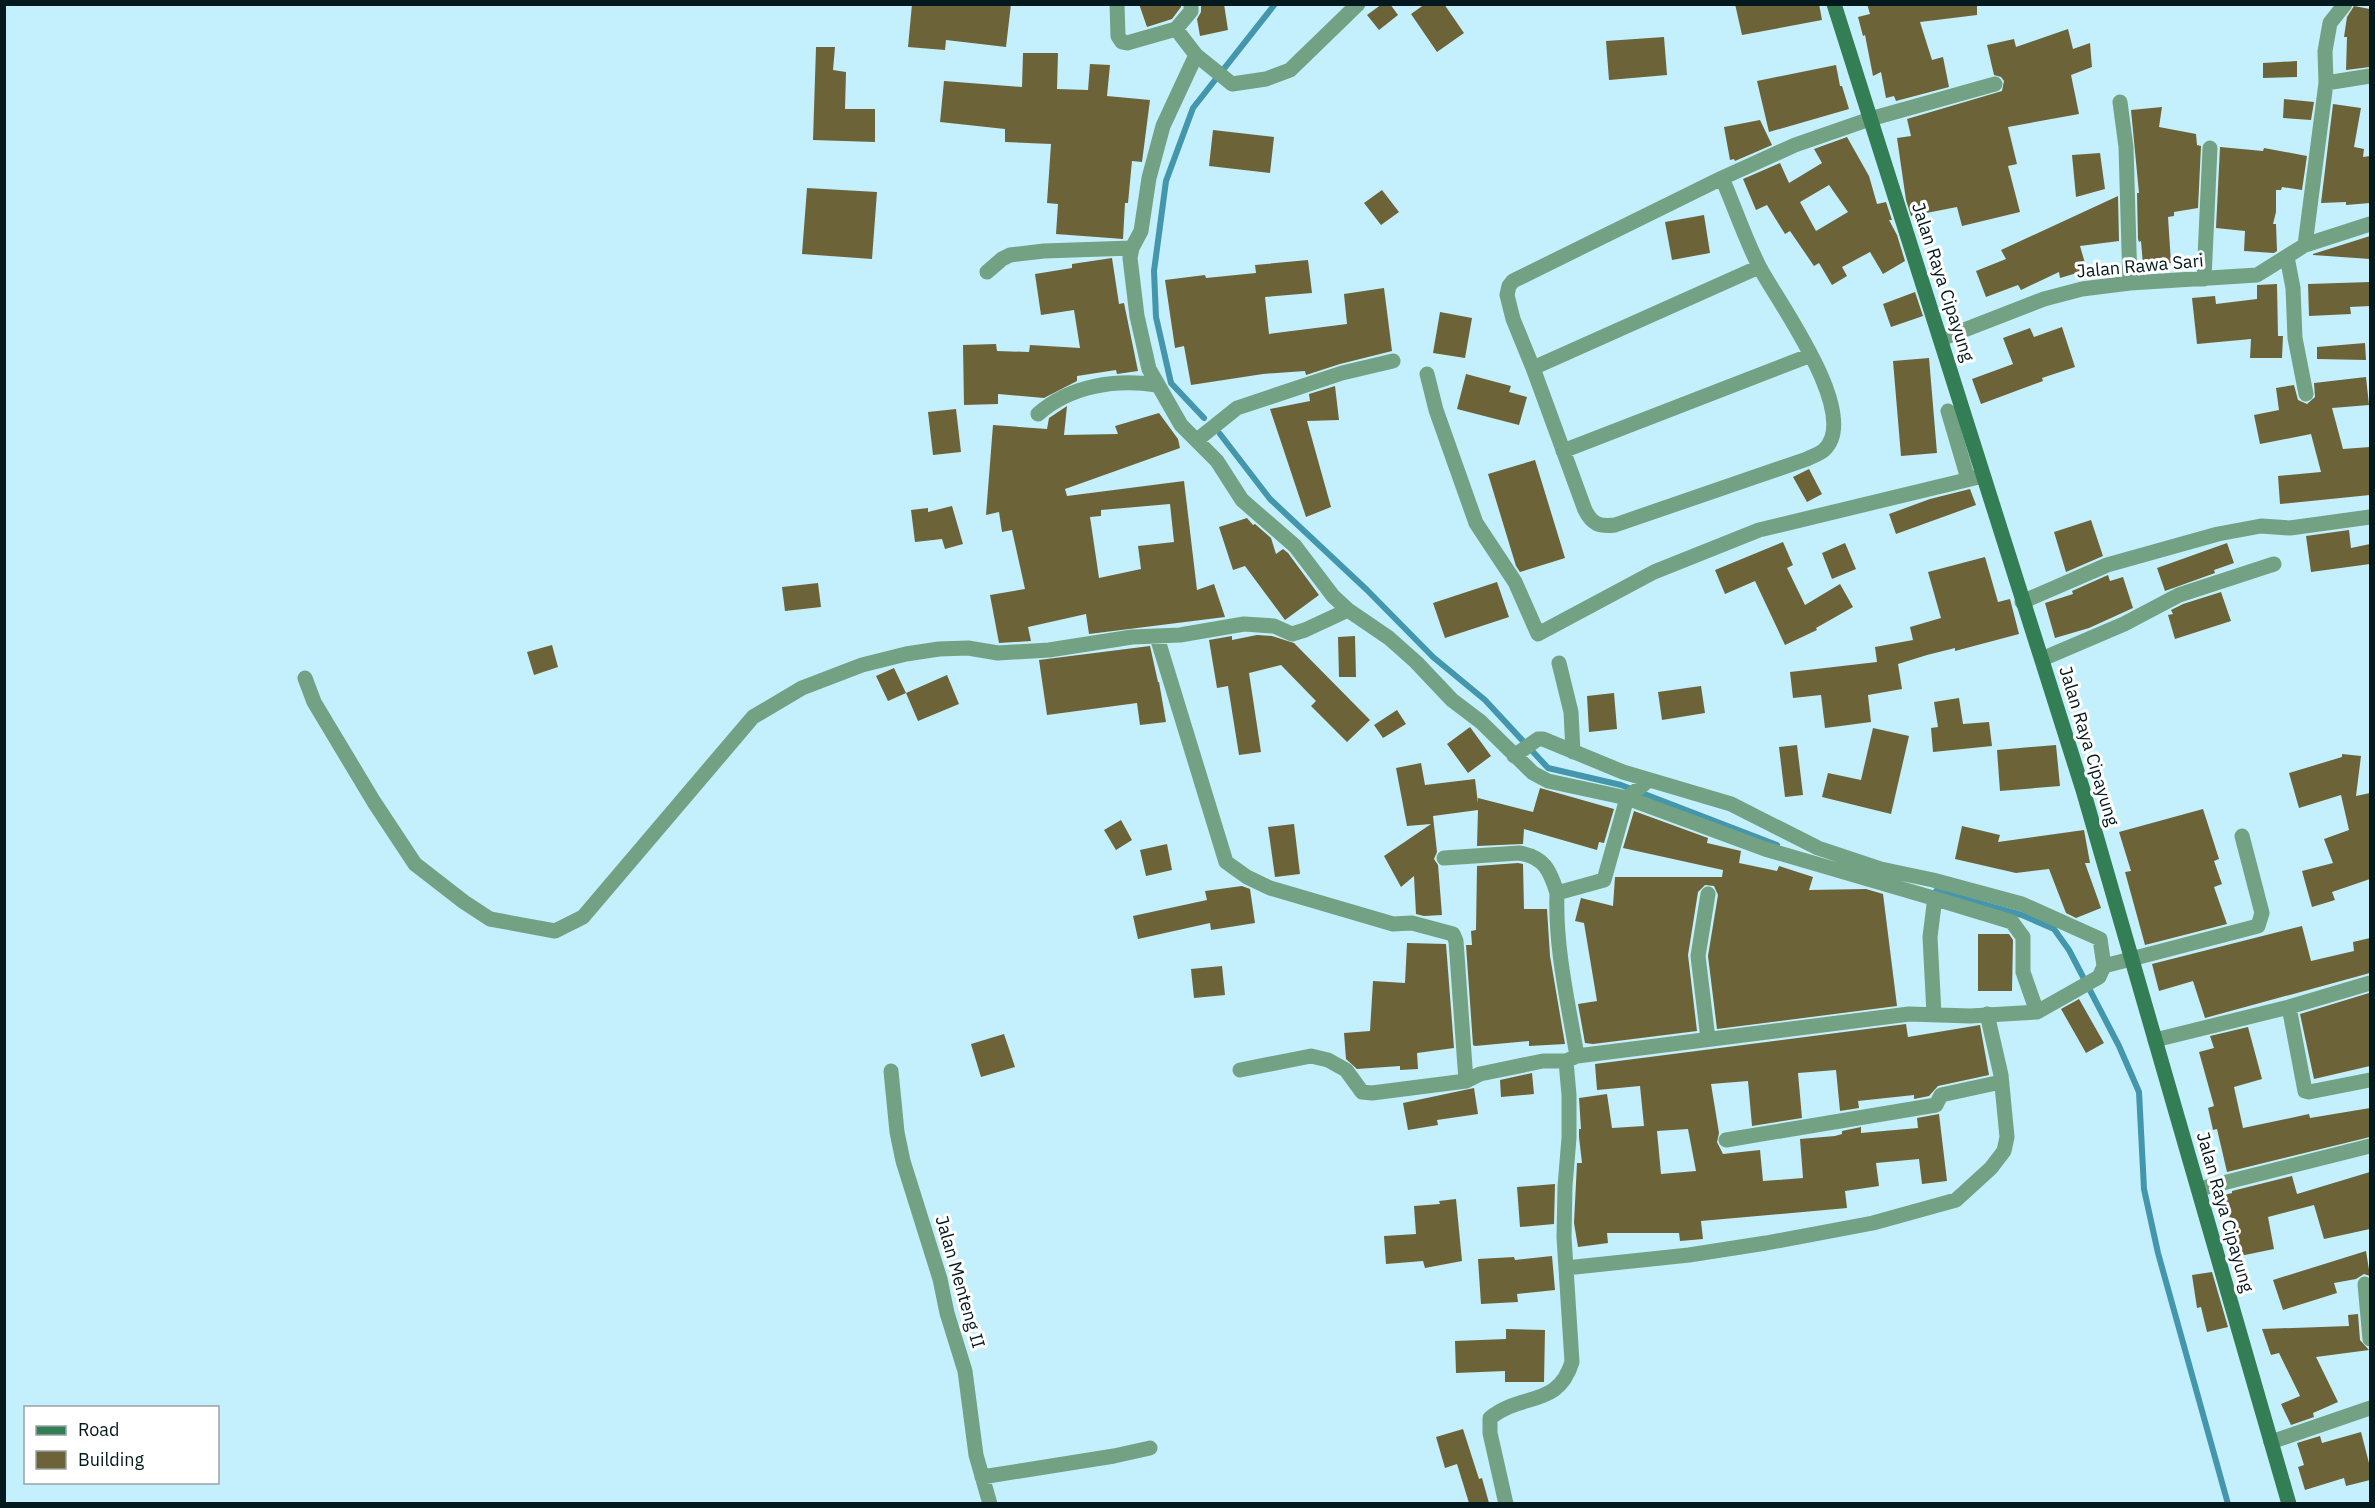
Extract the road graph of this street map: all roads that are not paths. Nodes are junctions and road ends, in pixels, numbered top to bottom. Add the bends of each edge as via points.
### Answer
1 (1117, 4) edge
2 (1191, 4) edge
3 (1359, 4) edge
4 (1834, 4) edge
5 (2345, 4) edge
6 (1176, 29) junction
7 (1202, 60) junction
8 (2370, 76) edge
9 (2326, 83) junction
10 (1995, 84) dead end
11 (2120, 102) dead end
12 (1870, 119) junction
13 (2210, 147) dead end
14 (1722, 178) junction
15 (2370, 224) edge
16 (2306, 245) junction
17 (1131, 248) junction
18 (2287, 257) junction
19 (1759, 267) junction
20 (987, 272) dead end
21 (2204, 279) junction
22 (2130, 283) junction
23 (1941, 339) junction
24 (1811, 354) junction
25 (1393, 361) dead end
26 (1533, 368) junction
27 (1427, 374) dead end
28 (1157, 385) junction
29 (2306, 394) dead end
30 (1948, 411) dead end
31 (1038, 414) dead end
32 (1197, 440) junction
33 (1965, 443) junction
34 (1563, 451) junction
35 (1976, 478) junction
36 (2370, 517) edge
37 (2274, 564) dead end
38 (2022, 602) junction
39 (1348, 610) junction
40 (1157, 637) junction
41 (2042, 659) junction
42 (1559, 663) dead end
43 (305, 678) dead end
44 (1573, 752) junction
45 (1518, 754) junction
46 (1637, 790) junction
47 (2242, 836) dead end
48 (1444, 858) dead end
49 (1557, 893) junction
50 (1708, 894) dead end
51 (1933, 898) junction
52 (2124, 934) junction
53 (2100, 939) junction
54 (2131, 959) junction
55 (2102, 972) junction
56 (2370, 983) edge
57 (2289, 1007) junction
58 (2037, 1012) junction
59 (1934, 1014) junction
60 (1987, 1014) junction
61 (1708, 1039) junction
62 (2155, 1040) junction
63 (1571, 1059) junction
64 (1240, 1070) dead end
65 (891, 1071) dead end
66 (2370, 1080) edge
67 (1466, 1081) junction
68 (2001, 1083) junction
69 (1726, 1140) dead end
70 (2370, 1146) edge
71 (2199, 1190) junction
72 (1566, 1268) junction
73 (2365, 1284) dead end
74 (2370, 1339) edge
75 (2370, 1408) edge
76 (2271, 1442) junction
77 (1150, 1448) dead end
78 (982, 1477) junction
79 (990, 1503) edge
80 (1506, 1503) edge
81 (2289, 1503) edge

1 - 6 street via 1118,36 1122,42
2 - 6 street via 1191,11
3 - 7 street via 1290,70 1266,79 1232,84
4 - 12 main road, Jalan Raya Cipayung
5 - 9 street via 2330,23 2325,51
6 - 7 street
7 - 17 street via 1163,126 1149,178 1141,231
8 - 9 street
9 - 16 street
10 - 12 street
11 - 22 street via 2126,147
12 - 14 street via 1795,145
12 - 23 main road, Jalan Raya Cipayung
13 - 21 street
14 - 19 street
14 - 26 street via 1513,280 1507,295
15 - 16 street, Jalan Rawa Sari
16 - 18 street, Jalan Rawa Sari
17 - 20 street via 1010,255
17 - 28 street via 1137,316 1149,369
18 - 21 street, Jalan Rawa Sari via 2258,275
18 - 29 street via 2295,338
19 - 24 street
19 - 26 street
21 - 22 street, Jalan Rawa Sari
22 - 23 street, Jalan Rawa Sari via 2044,299
23 - 33 main road, Jalan Raya Cipayung
24 - 34 street
24 - 34 street via 1831,402 1833,419 1831,438 1824,450 1808,459 1601,527 1590,521
25 - 32 street via 1342,373 1237,408
26 - 34 street
27 - 35 street via 1476,523 1515,582 1538,634 1654,572 1759,530
28 - 31 street via 1110,382 1086,388
28 - 32 street via 1182,425
30 - 33 street
32 - 39 street via 1217,461 1242,500 1294,546
33 - 35 main road, Jalan Raya Cipayung
35 - 38 main road, Jalan Raya Cipayung
36 - 38 street via 2290,528 2261,526 2218,534 2107,565
37 - 41 street via 2179,595
38 - 41 main road, Jalan Raya Cipayung
39 - 40 street via 1292,634 1274,626 1244,624
39 - 45 street via 1389,638 1452,700
40 - 43 street via 998,653 939,649 862,665 802,688 753,717 583,917 555,931 490,919 415,864 314,702
40 - 67 street via 1226,862 1270,888 1393,924 1412,923 1453,934
41 - 52 main road, Jalan Raya Cipayung
42 - 44 street via 1571,712
44 - 45 street via 1544,739
44 - 46 street
45 - 46 street via 1533,773 1548,781
46 - 49 street via 1604,880
46 - 51 street via 1765,849
46 - 53 street via 1731,804 1818,848 1881,869 2022,904
47 - 54 street via 2262,913 2258,926
48 - 49 street via 1529,854 1545,863
49 - 63 street via 1558,948
50 - 61 street via 1698,956
51 - 58 street via 2012,922 2023,937 2023,972
51 - 59 street via 1930,937
52 - 53 street
52 - 54 main road, Jalan Raya Cipayung
53 - 55 street
54 - 55 street
54 - 62 main road, Jalan Raya Cipayung
55 - 58 street
56 - 57 street
57 - 62 street
57 - 66 street via 2305,1091
58 - 60 street
59 - 60 street
59 - 61 street
60 - 68 street
61 - 63 street
62 - 71 main road, Jalan Raya Cipayung
63 - 67 street via 1517,1066
63 - 72 street
64 - 67 street via 1311,1056 1328,1059 1346,1070 1366,1093
65 - 78 street, Jalan Menteng II via 903,1161 965,1371
68 - 69 street via 1941,1095 1936,1105
68 - 72 street via 2007,1137 2004,1151 1956,1200 1873,1223 1766,1243
70 - 71 street
71 - 76 main road, Jalan Raya Cipayung
72 - 80 street via 1572,1348 1568,1374 1554,1392 1500,1410 1490,1418
73 - 74 street
75 - 76 street
76 - 81 main road, Jalan Raya Cipayung
77 - 78 street
78 - 79 street, Jalan Menteng II

